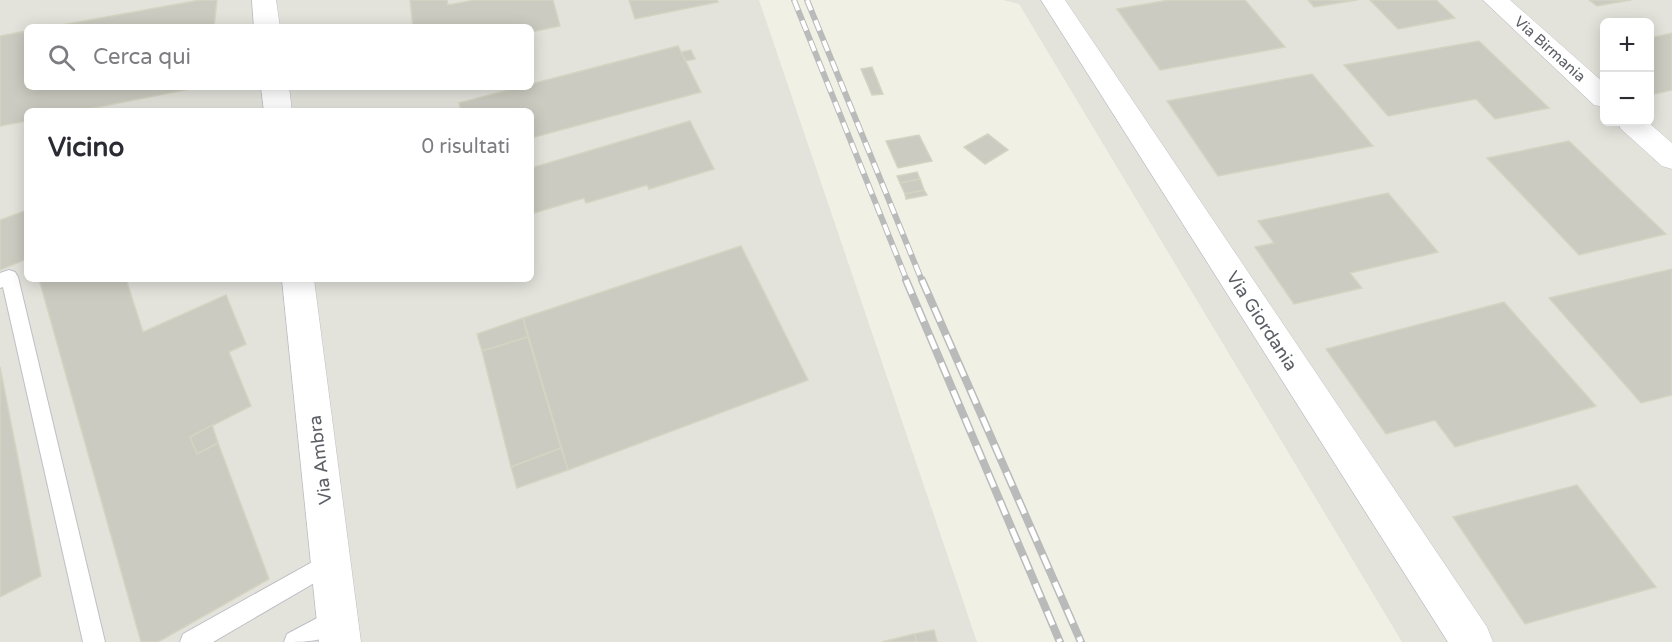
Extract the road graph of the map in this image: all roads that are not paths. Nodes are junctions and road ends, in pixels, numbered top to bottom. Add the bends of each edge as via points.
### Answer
1 (264, 0) edge
2 (1053, 0) edge
3 (1495, 0) edge
4 (267, 24) edge
5 (275, 90) edge
6 (1600, 94) edge
7 (278, 108) edge
8 (1635, 126) edge
9 (1672, 159) edge
10 (0, 281) edge
11 (298, 282) edge
12 (332, 561) junction
13 (339, 630) edge
14 (94, 642) edge
15 (191, 642) edge
16 (296, 642) edge
17 (1472, 642) edge

1 - 4 street
2 - 17 street, Via Giordania
3 - 6 street, Via Birmania
5 - 7 street
8 - 9 street
10 - 14 lane via 9,277
11 - 12 street, Via Ambra
12 - 13 street, Via Ambra
12 - 15 lane
13 - 16 lane

